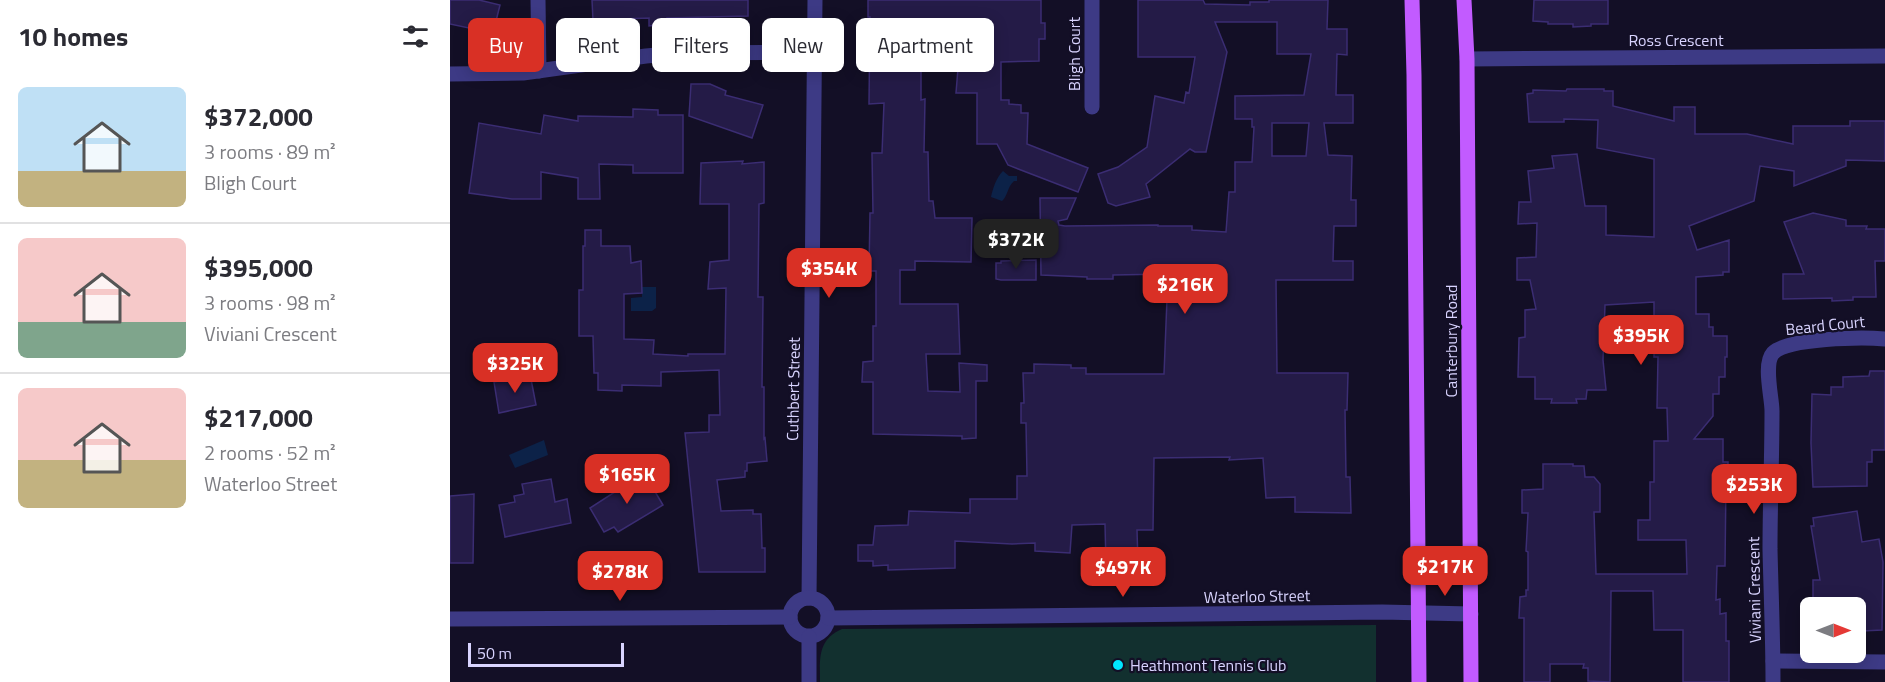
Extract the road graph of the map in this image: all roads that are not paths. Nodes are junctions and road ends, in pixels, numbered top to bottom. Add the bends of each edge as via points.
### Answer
1 (538, 0) edge
2 (815, 0) edge
3 (1092, 0) edge
4 (1412, 0) edge
5 (1464, 0) edge
6 (538, 18) edge
7 (815, 18) edge
8 (762, 52) edge
9 (1885, 56) edge
10 (1467, 59) junction
11 (544, 70) edge
12 (531, 72) edge
13 (816, 72) edge
14 (450, 74) edge
15 (1092, 108) dead end
16 (1885, 339) edge
17 (1772, 354) joint
18 (809, 598) junction
19 (1418, 614) junction
20 (1471, 614) junction
21 (790, 617) junction
22 (828, 618) junction
23 (450, 619) edge
24 (809, 637) junction
25 (1773, 661) junction
26 (1885, 662) edge
27 (809, 682) edge
28 (1419, 682) edge
29 (1472, 682) edge
30 (1773, 682) edge

1 - 6 street
2 - 7 street, Cuthbert Street
3 - 15 street, Bligh Court
4 - 19 main road, Canterbury Road
5 - 10 main road, Canterbury Road
8 - 11 street via 678,53
9 - 10 street, Ross Crescent
10 - 20 main road, Canterbury Road
12 - 14 street
13 - 18 street, Cuthbert Street
16 - 17 street, Beard Court via 1821,340 1782,347
17 - 25 street, Viviani Crescent via 1768,371 1772,404
18 - 21 street via 796,604
18 - 22 street via 823,604
19 - 20 street, Waterloo Street
19 - 22 street, Waterloo Street
19 - 28 main road, Canterbury Road
20 - 29 main road, Canterbury Road
21 - 23 street
21 - 24 street via 796,631
22 - 24 street via 822,631
24 - 27 street
25 - 26 street
25 - 30 street, Viviani Crescent

